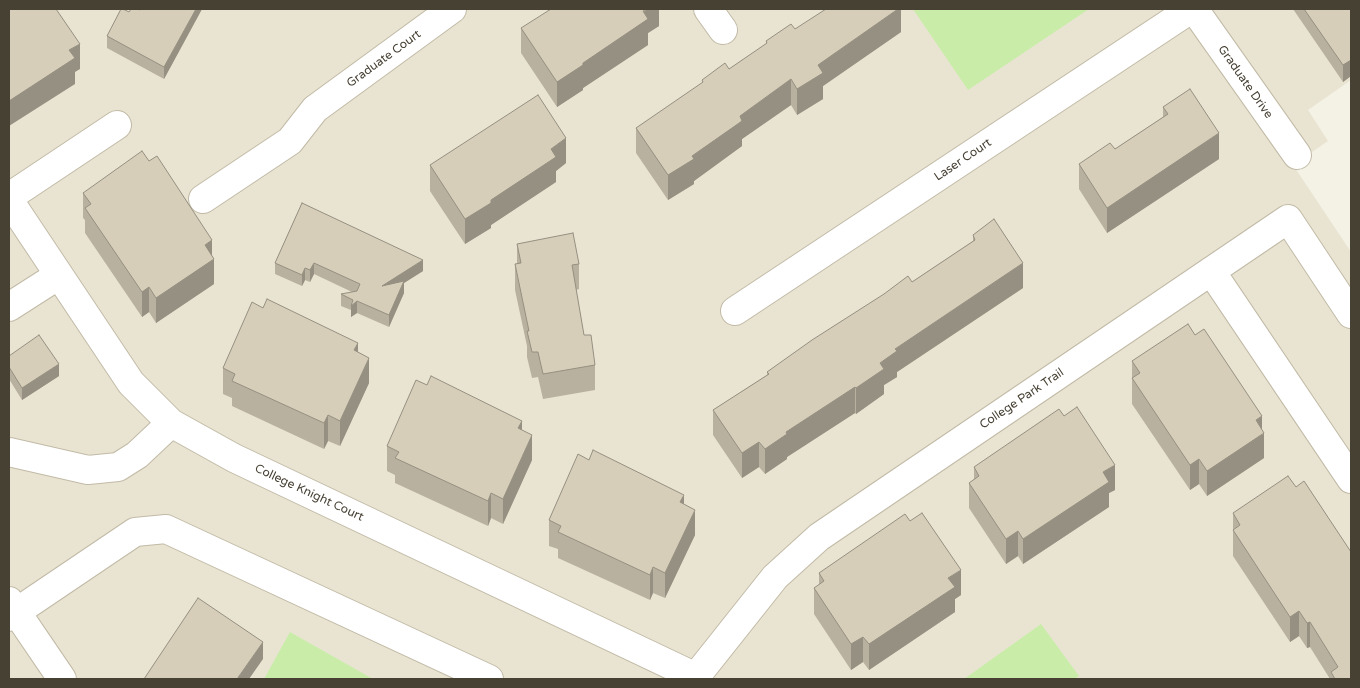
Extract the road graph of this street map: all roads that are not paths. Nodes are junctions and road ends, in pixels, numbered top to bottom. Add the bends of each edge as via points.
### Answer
1 (452, 9) edge
2 (1192, 9) edge
3 (117, 125) dead end
4 (1297, 155) dead end
5 (9, 198) edge
6 (203, 199) dead end
7 (1211, 271) junction
8 (59, 275) junction
9 (9, 307) edge
10 (734, 311) dead end
11 (1351, 314) edge
12 (171, 423) junction
13 (9, 452) edge
14 (1351, 479) edge
15 (11, 610) edge
16 (696, 678) edge
17 (62, 679) edge
18 (489, 679) edge

1 - 6 street, Graduate Court via 315,109 290,141
2 - 4 street, Graduate Drive
2 - 10 street, Laser Court
3 - 5 street
5 - 8 street, College Knight Court
7 - 11 street, College Park Trail via 1288,219
7 - 14 street
7 - 16 street, College Park Trail via 819,537 775,577
8 - 9 street
8 - 12 street, College Knight Court via 131,383
12 - 13 street via 137,455 118,467 88,470
12 - 16 street, College Knight Court via 234,458
15 - 17 street
15 - 18 street via 135,532 166,529

